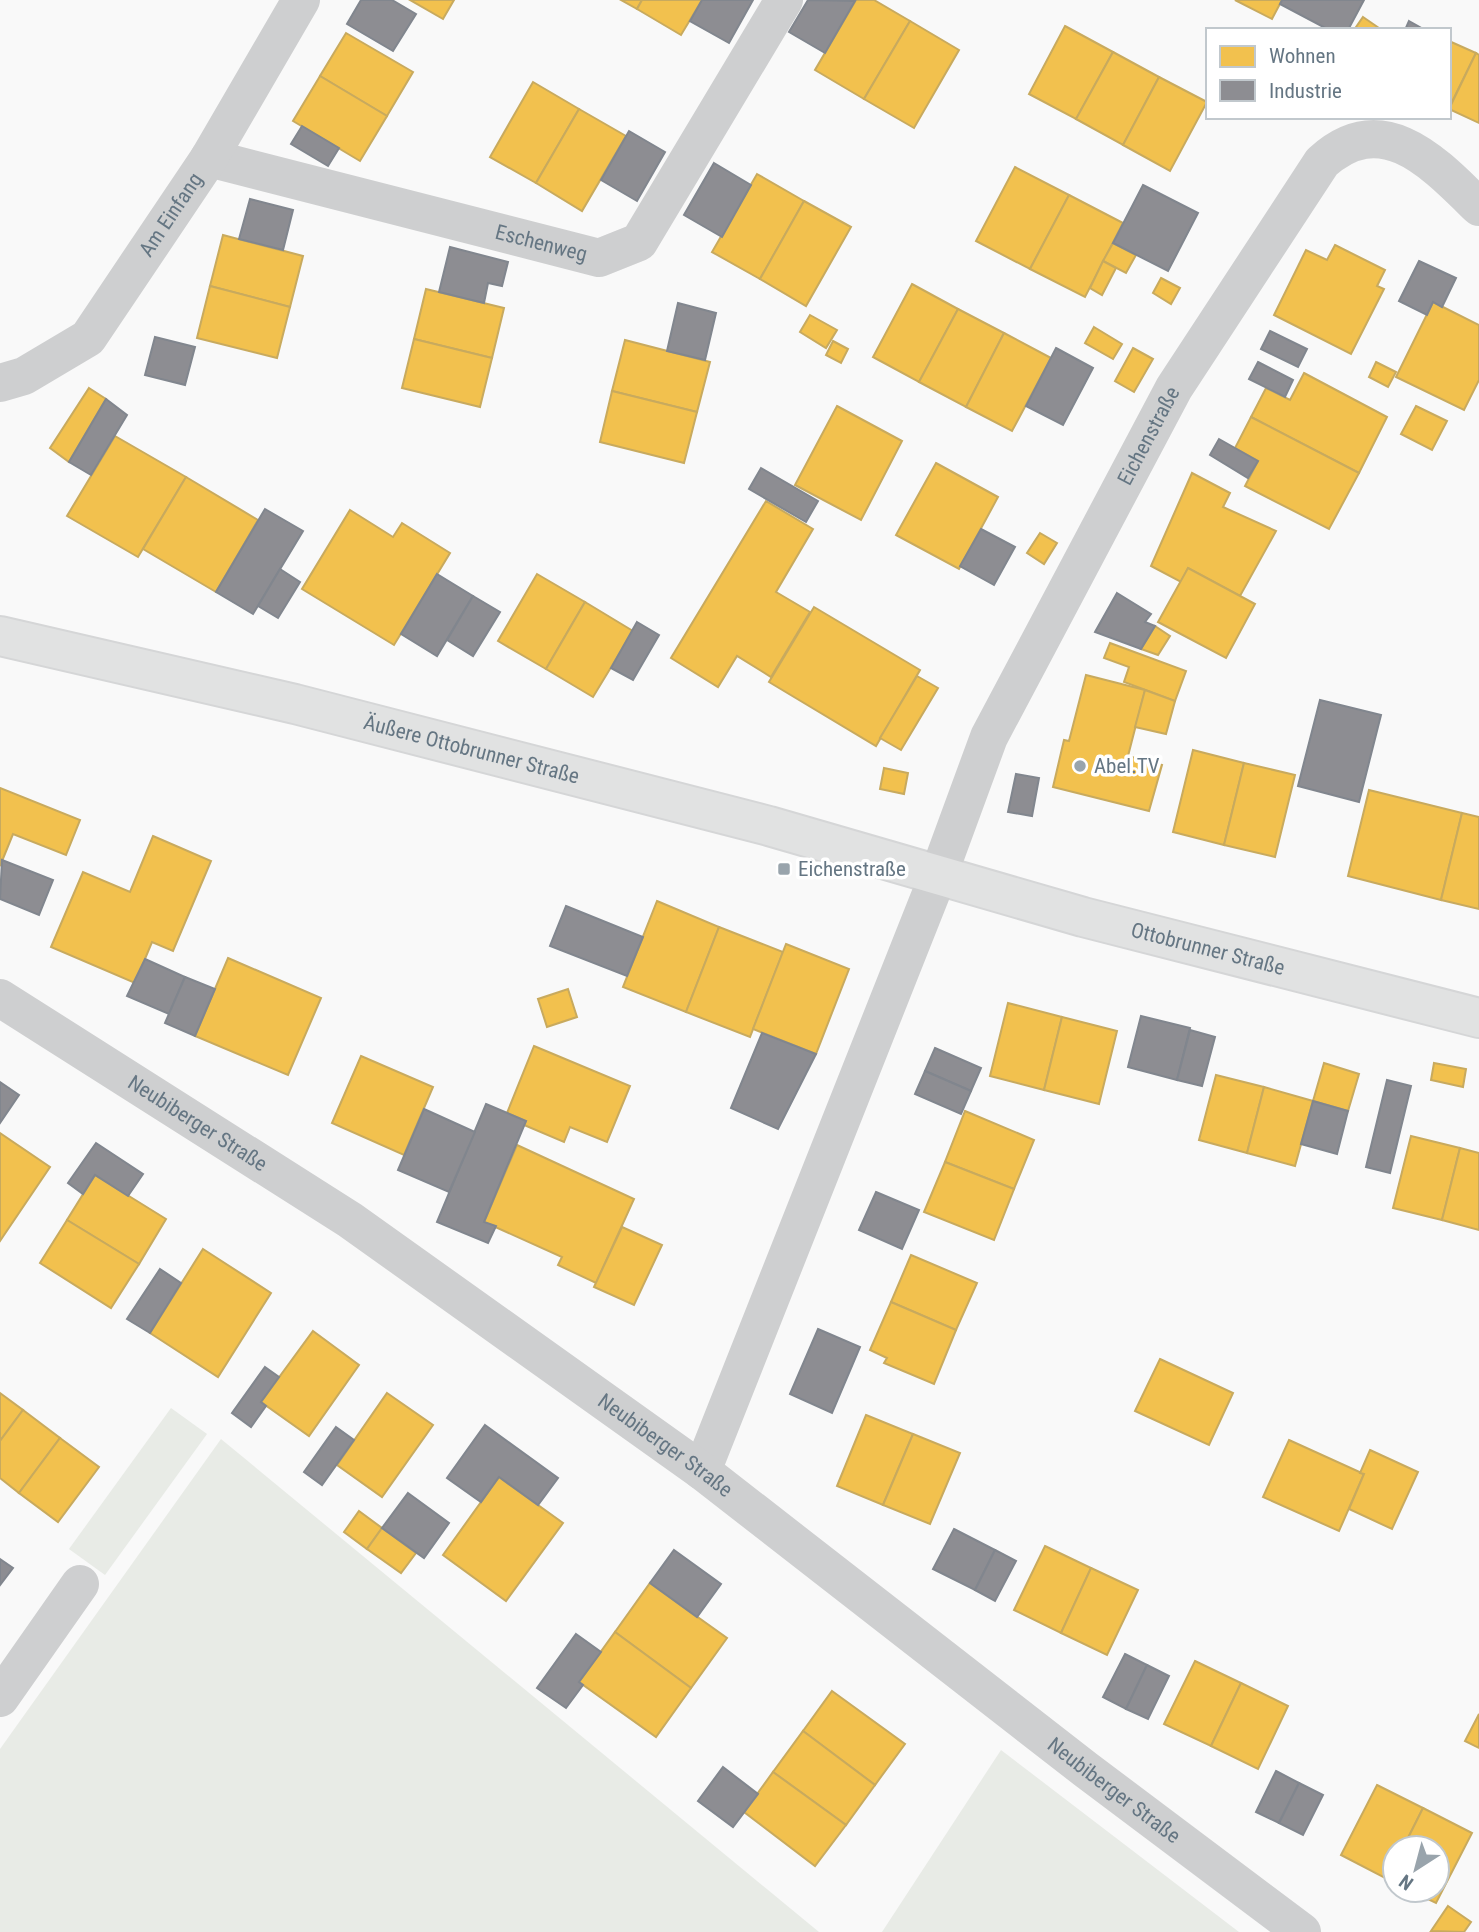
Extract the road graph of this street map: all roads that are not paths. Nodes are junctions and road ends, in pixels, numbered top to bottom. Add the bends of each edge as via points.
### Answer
1 (300, 0) edge
2 (785, 0) edge
3 (209, 158) junction
4 (1479, 207) edge
5 (0, 383) edge
6 (0, 636) edge
7 (938, 876) junction
8 (0, 998) edge
9 (1479, 1018) edge
10 (702, 1471) junction
11 (80, 1584) dead end
12 (0, 1698) edge
13 (1302, 1932) edge

1 - 3 street, Am Einfang
2 - 3 street, Eschenweg via 639,242 599,258
3 - 5 street, Am Einfang via 88,338 24,376
4 - 7 street, Eichenstraße via 1439,168 1404,144 1363,139 1341,145 1322,162 1174,388 989,737
6 - 7 main road, Äußere Ottobrunner Straße via 295,704 769,826
7 - 9 main road, Ottobrunner Straße
7 - 10 street, Eichenstraße
8 - 10 street, Neubiberger Straße via 350,1220
10 - 13 street, Neubiberger Straße via 1084,1769
11 - 12 street

